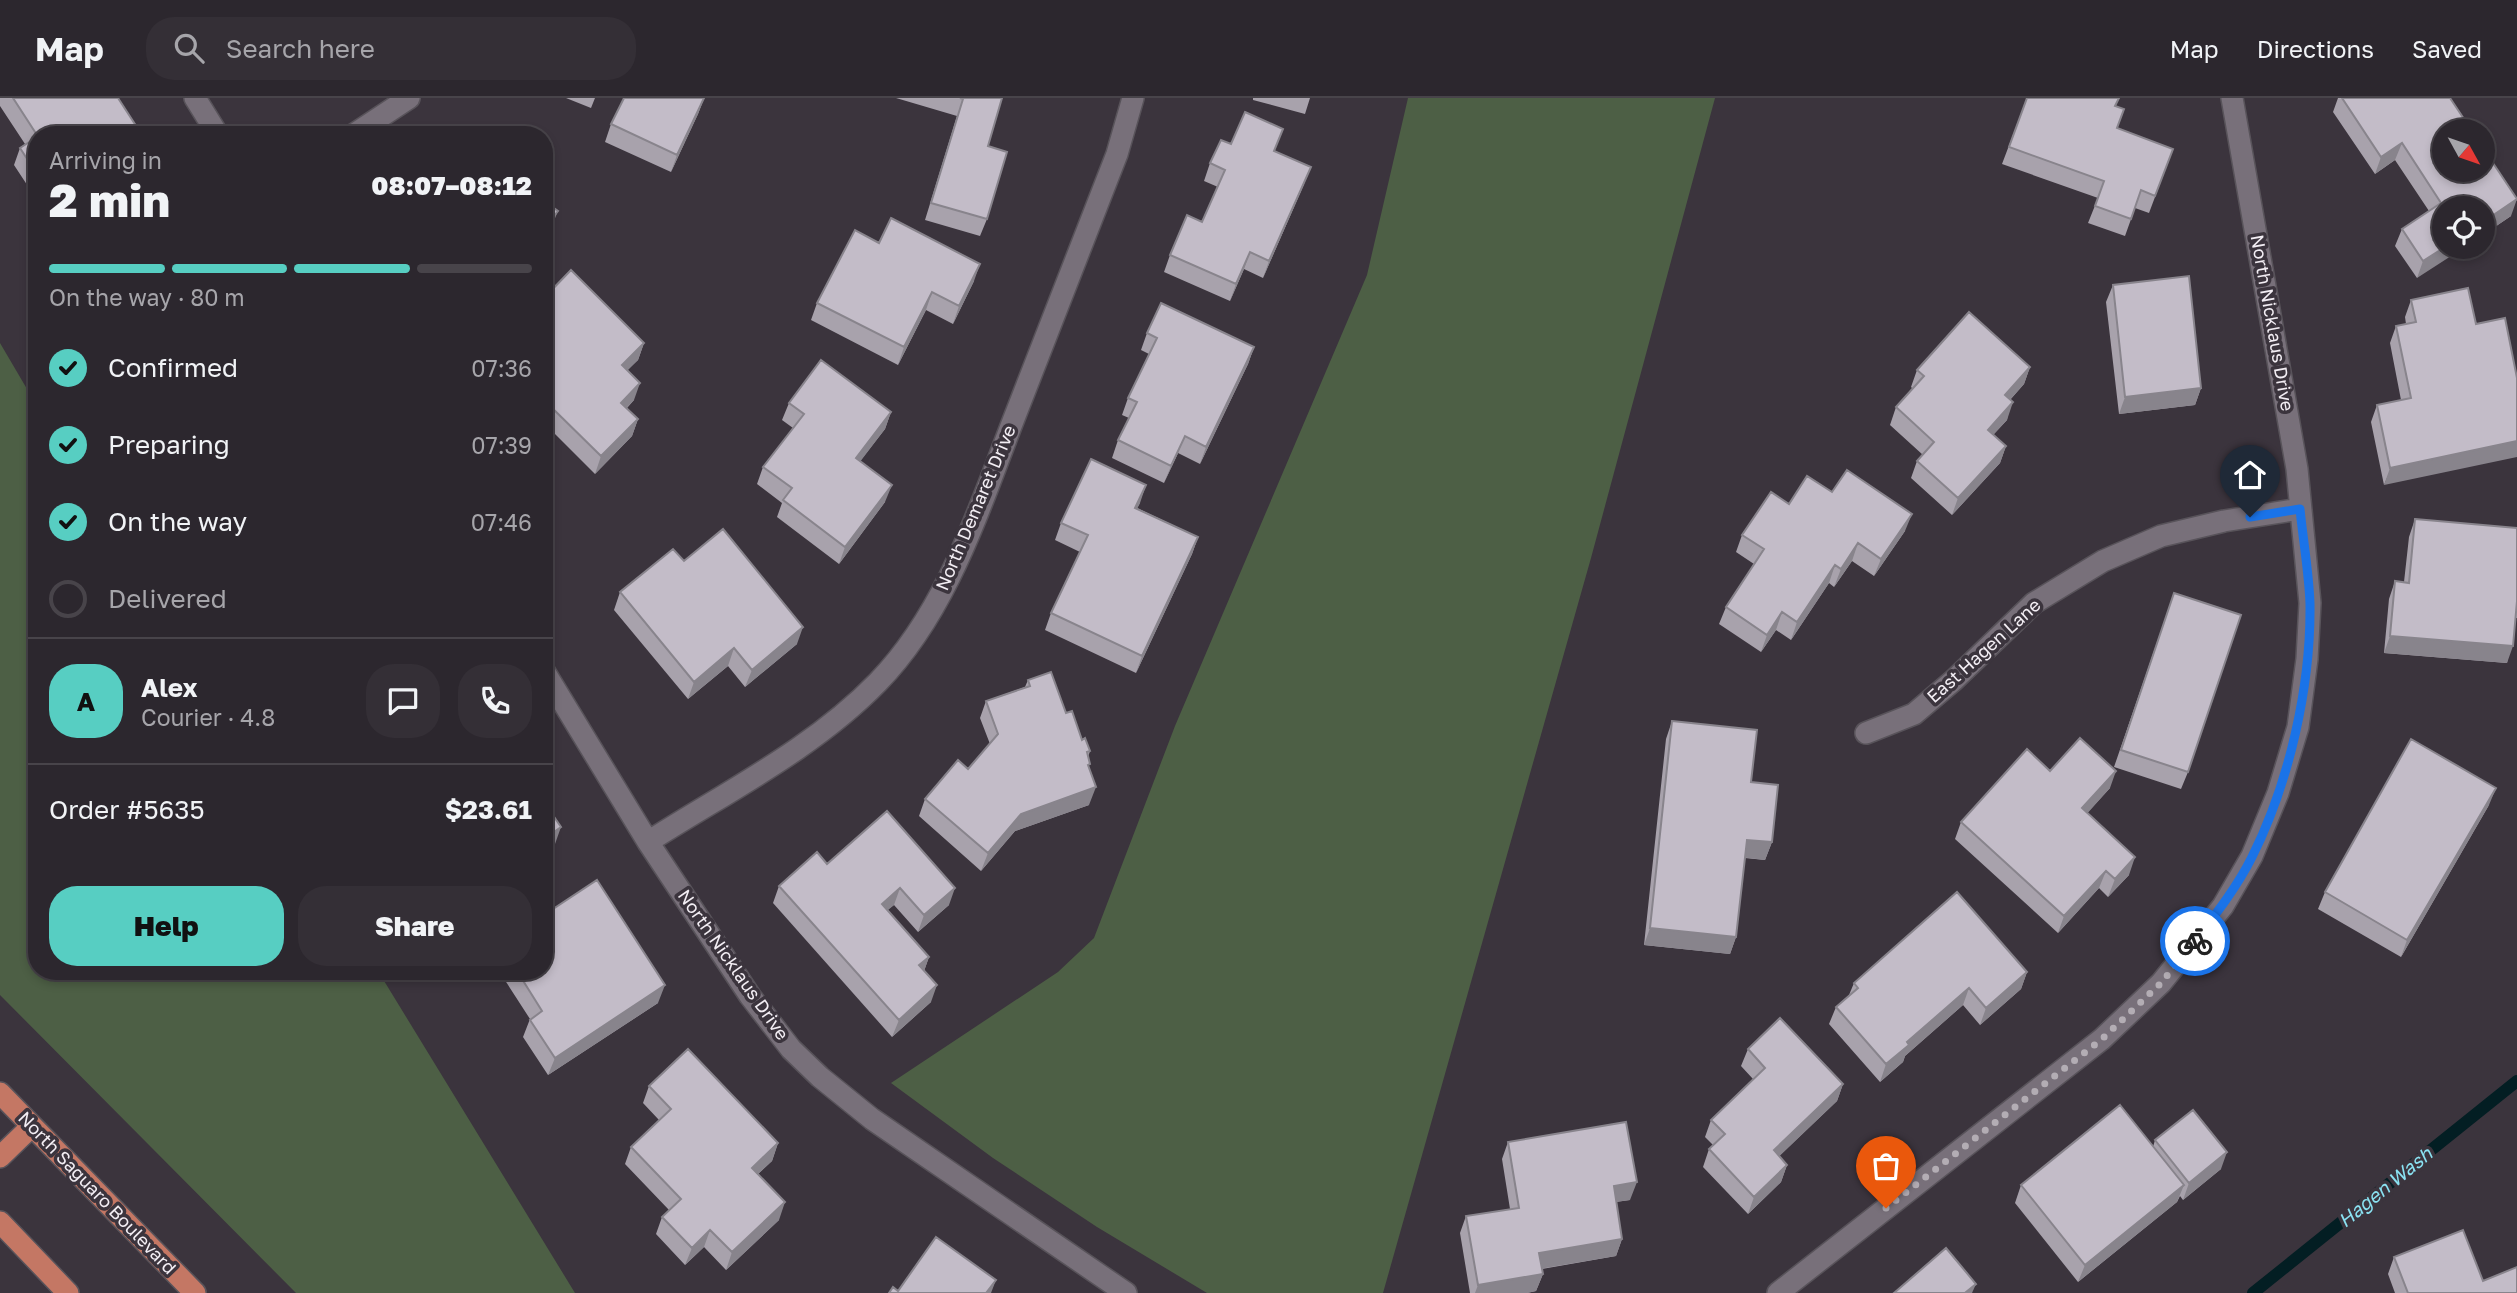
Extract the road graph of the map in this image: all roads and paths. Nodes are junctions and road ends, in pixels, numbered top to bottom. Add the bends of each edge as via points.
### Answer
1 (195, 98) edge
2 (409, 98) edge
3 (1133, 98) edge
4 (2232, 98) edge
5 (212, 126) edge
6 (367, 126) edge
7 (2300, 509) junction
8 (553, 686) edge
9 (1866, 733) dead end
10 (648, 842) junction
11 (0, 1093) edge
12 (32, 1126) junction
13 (0, 1157) edge
14 (0, 1222) edge
15 (68, 1293) edge
16 (195, 1293) edge
17 (1125, 1293) edge
18 (1778, 1293) edge

1 - 5 street
2 - 6 street
3 - 10 street, North Demaret Drive via 1117,154 977,513 948,581 916,636 878,682 832,725
4 - 7 street, North Nicklaus Drive via 2295,455
7 - 9 street, East Hagen Lane via 2161,536 2103,561 2034,603 1914,714
7 - 18 street, North Nicklaus Drive via 2310,603 2298,727 2252,856 2223,906 2161,983 2102,1039
8 - 10 street, North Nicklaus Drive
10 - 17 street, North Nicklaus Drive via 750,996 791,1049 820,1077 872,1119
11 - 12 main road, North Saguaro Boulevard
12 - 13 main road
12 - 16 main road, North Saguaro Boulevard
14 - 15 main road

